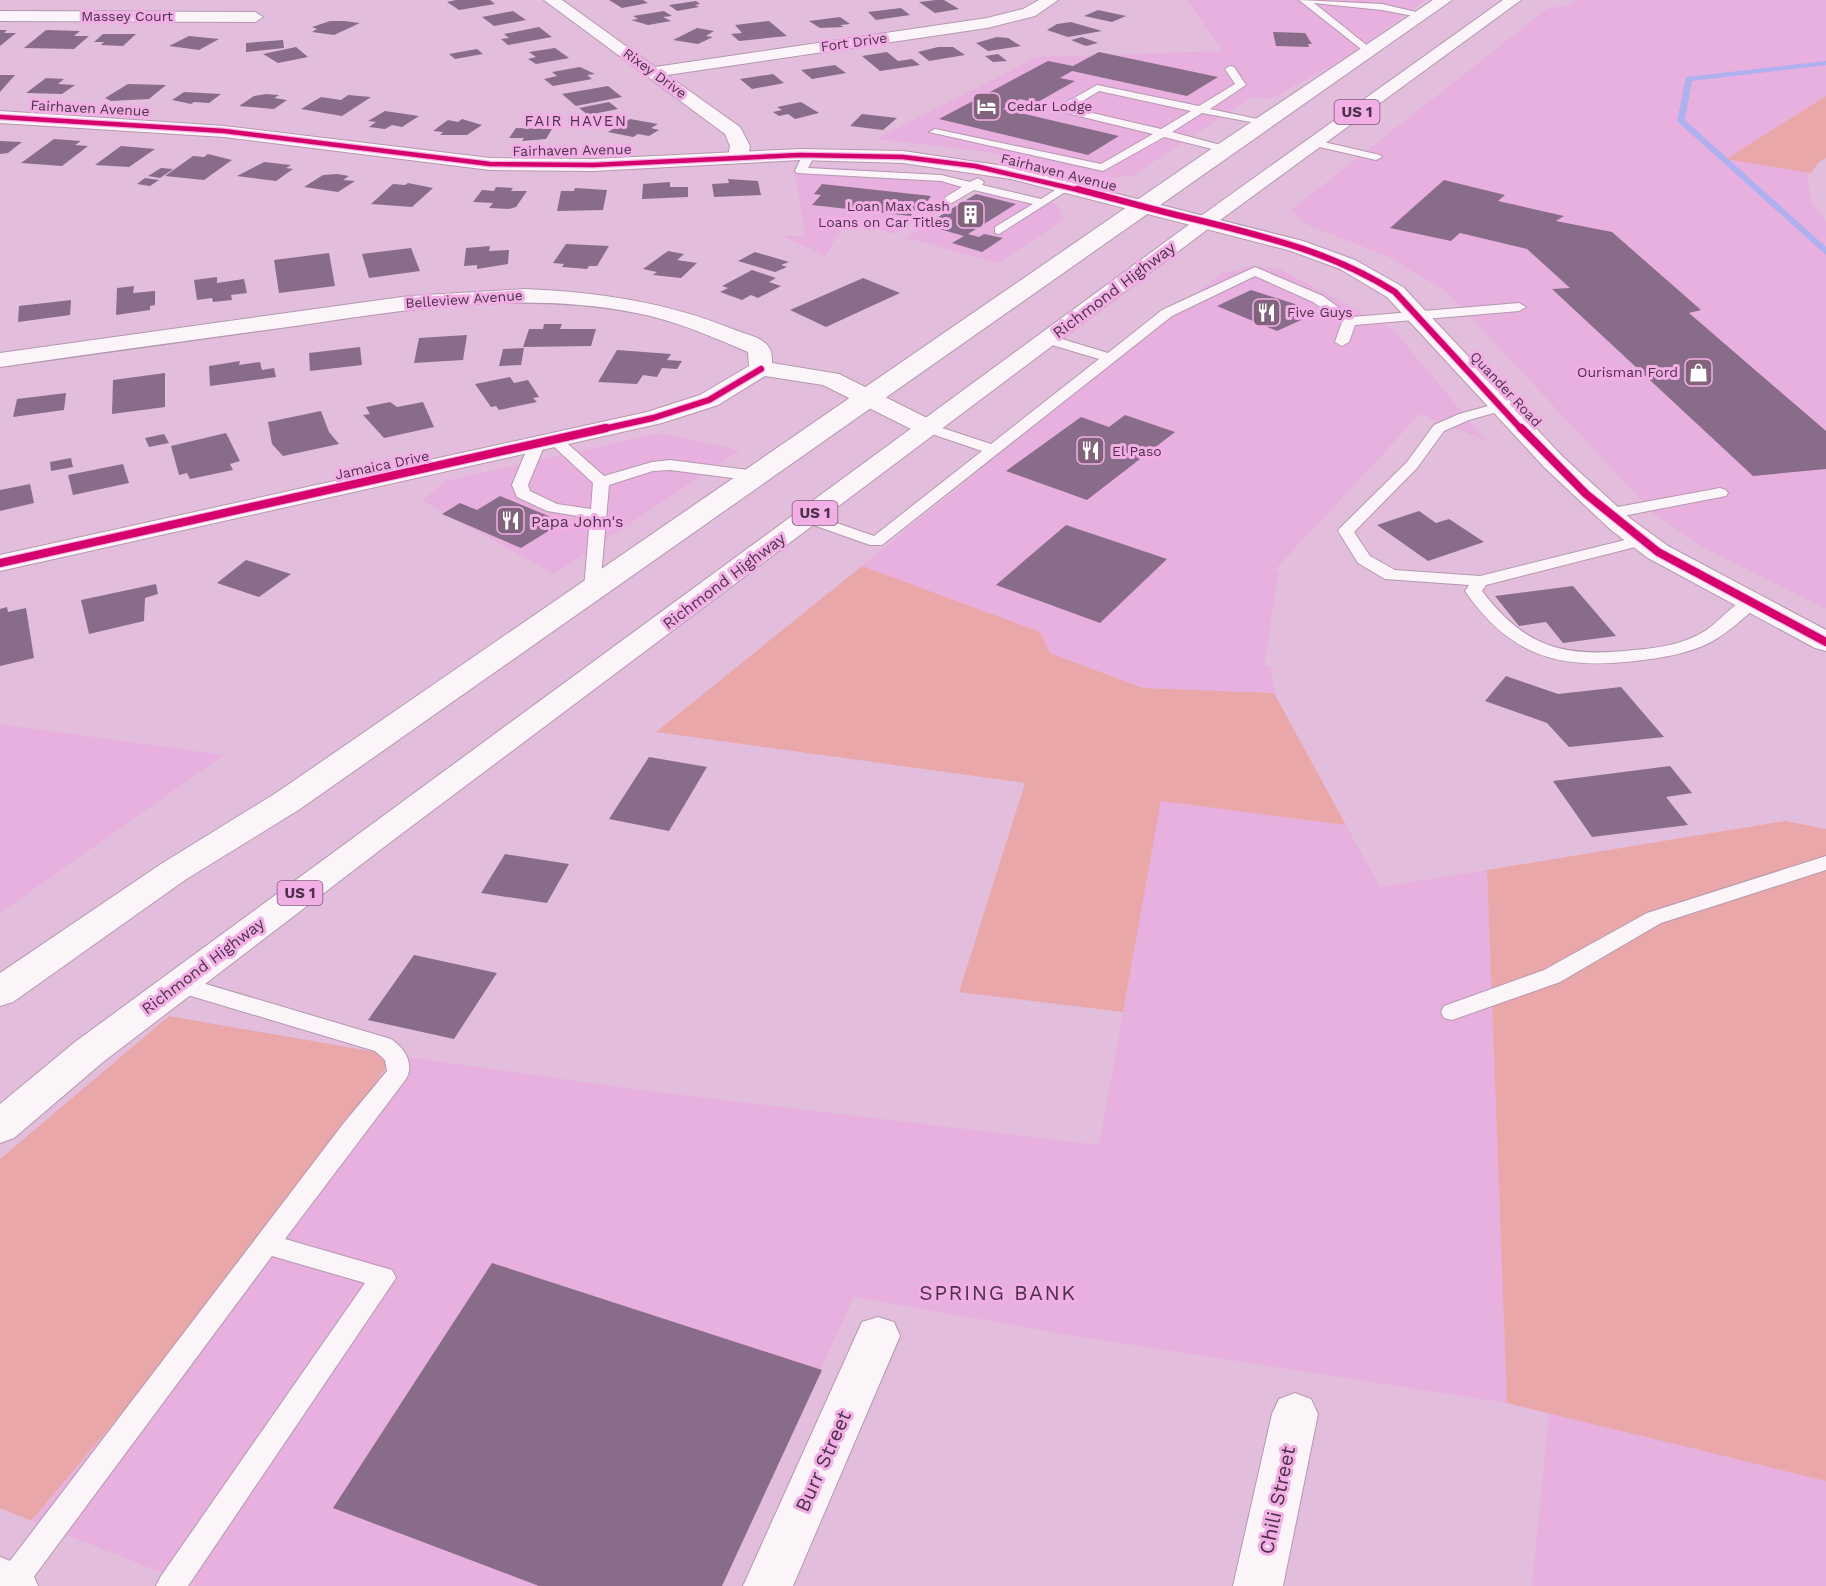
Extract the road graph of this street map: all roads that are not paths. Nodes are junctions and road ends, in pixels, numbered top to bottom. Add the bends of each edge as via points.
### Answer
1 (552, 0) edge
2 (1050, 0) edge
3 (1304, 0) edge
4 (1311, 0) edge
5 (1395, 0) edge
6 (1444, 0) edge
7 (1513, 0) edge
8 (1382, 7) junction
9 (1424, 15) junction
10 (0, 16) edge
11 (255, 17) dead end
12 (1370, 53) junction
13 (1230, 69) dead end
14 (654, 72) junction
15 (1203, 110) junction
16 (0, 117) edge
17 (1263, 123) junction
18 (935, 132) dead end
19 (1163, 133) junction
20 (1315, 142) junction
21 (1224, 149) junction
22 (738, 157) junction
23 (1376, 157) dead end
24 (946, 170) junction
25 (997, 170) junction
26 (972, 185) junction
27 (1067, 187) junction
28 (945, 203) dead end
29 (1043, 203) junction
30 (1142, 207) junction
31 (1205, 222) junction
32 (999, 230) dead end
33 (1519, 307) dead end
34 (1419, 316) junction
35 (1349, 321) junction
36 (1047, 339) junction
37 (1342, 342) dead end
38 (1110, 358) junction
39 (0, 360) edge
40 (761, 369) junction
41 (867, 398) junction
42 (1503, 406) junction
43 (928, 428) junction
44 (546, 442) junction
45 (992, 450) junction
46 (756, 476) junction
47 (601, 482) junction
48 (1720, 493) dead end
49 (1607, 514) junction
50 (599, 515) junction
51 (808, 518) junction
52 (1641, 541) junction
53 (0, 563) edge
54 (1480, 581) junction
55 (592, 589) junction
56 (1752, 603) junction
57 (1826, 642) edge
58 (1826, 863) edge
59 (179, 984) junction
60 (0, 992) edge
61 (1452, 1012) dead end
62 (0, 1127) edge
63 (267, 1244) junction
64 (878, 1336) dead end
65 (1296, 1414) dead end
66 (8, 1584) edge
67 (171, 1586) edge
68 (768, 1586) edge
69 (1258, 1586) edge

1 - 14 main road, Rixey Drive
2 - 14 main road, Fort Drive via 1029,13 987,23
3 - 12 lane
4 - 8 lane
5 - 8 lane
6 - 9 main road, US 1
7 - 20 main road, Richmond Highway / US 1
8 - 9 lane
9 - 12 main road, US 1
10 - 11 main road, Massey Court
12 - 17 main road, US 1
13 - 15 lane via 1241,85
14 - 22 main road, Rixey Drive via 733,131 740,146
15 - 17 lane
15 - 19 lane
15 - 19 lane via 1097,88 1062,109
16 - 22 main road, Fairhaven Avenue via 198,129 494,165
17 - 21 main road, US 1
18 - 19 lane via 1103,168
19 - 21 lane
20 - 23 lane
20 - 31 main road, Richmond Highway / US 1
21 - 30 main road, US 1
22 - 24 main road, Fairhaven Avenue via 901,157
24 - 25 main road, Fairhaven Avenue
24 - 26 lane
25 - 26 lane
25 - 27 main road, Fairhaven Avenue
26 - 28 lane
26 - 29 lane
27 - 29 lane
27 - 30 main road, Fairhaven Avenue
29 - 32 lane
30 - 31 main road, Quander Road
30 - 41 main road, US 1
31 - 34 main road, Quander Road via 1329,256 1381,282
31 - 36 main road, Richmond Highway / US 1
33 - 34 lane
34 - 35 lane
34 - 42 main road, Quander Road
35 - 37 lane
35 - 38 lane via 1318,299 1255,271 1167,313
36 - 38 lane
36 - 43 main road, Richmond Highway / US 1
38 - 45 lane
39 - 40 main road, Belleview Avenue via 411,302 503,294 592,297 684,316 756,348 760,351
40 - 41 main road via 818,376
40 - 44 main road, Jamaica Drive via 695,405
41 - 43 main road
41 - 46 main road, US 1
42 - 49 main road, Quander Road via 1566,476
42 - 54 lane via 1439,428 1412,465 1346,531 1364,559 1390,574
43 - 45 lane
43 - 51 main road, Richmond Highway / US 1
44 - 47 lane
44 - 50 lane via 520,485 523,494 553,508
44 - 53 main road, Jamaica Drive
45 - 51 lane via 876,542
46 - 47 lane via 670,465
46 - 55 main road, US 1
47 - 50 lane
48 - 49 lane
49 - 52 main road, Quander Road
50 - 55 lane
51 - 59 main road, Richmond Highway / US 1
52 - 54 lane
52 - 56 main road, Quander Road
54 - 56 lane via 1473,591 1491,616 1516,638 1545,652 1580,660 1671,651 1711,635
55 - 60 main road, US 1 via 288,801 173,872
56 - 57 main road, Quander Road
58 - 61 lane via 1654,918 1552,976
59 - 62 main road, Richmond Highway / US 1 via 89,1052
59 - 63 lane via 382,1045 395,1053 399,1061 398,1073
63 - 66 lane
63 - 67 lane via 383,1278
64 - 68 main road, Burr Street
65 - 69 main road, Chili Street

